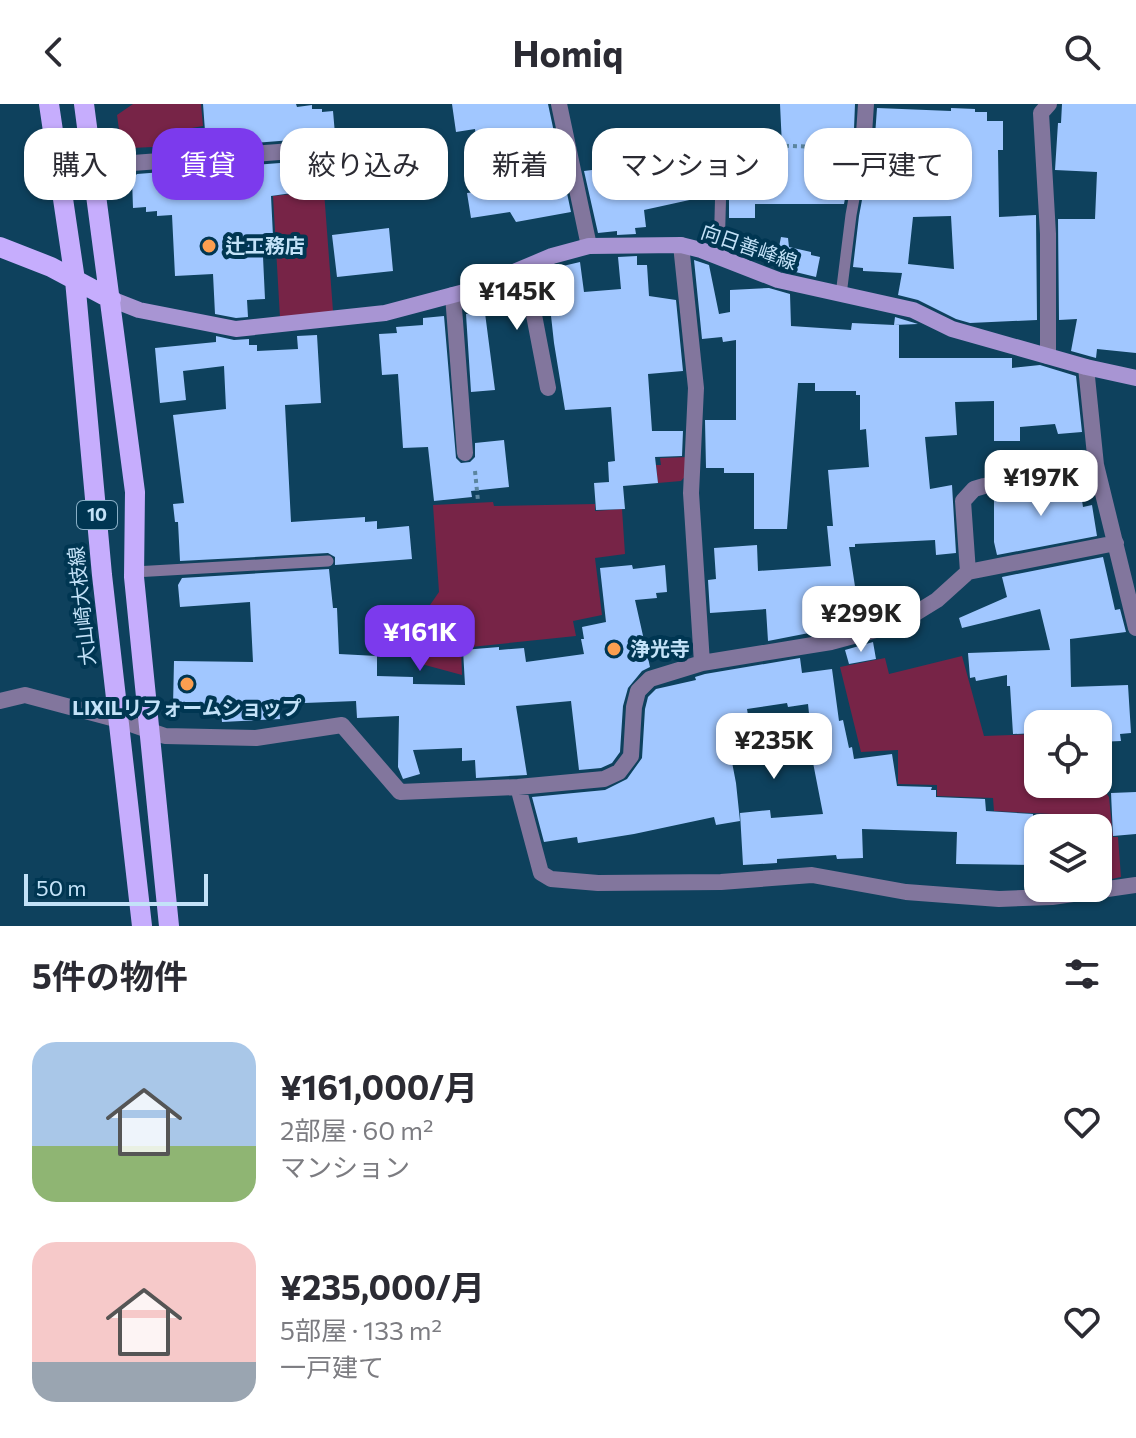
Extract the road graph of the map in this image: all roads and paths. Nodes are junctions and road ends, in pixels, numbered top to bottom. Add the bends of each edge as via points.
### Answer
1 (49, 104) edge
2 (559, 104) edge
3 (866, 104) edge
4 (1049, 104) edge
5 (89, 105) edge
6 (91, 128) edge
7 (864, 128) edge
8 (280, 152) edge
9 (136, 163) edge
10 (98, 200) edge
11 (720, 200) edge
12 (854, 200) edge
13 (681, 245) junction
14 (589, 246) junction
15 (0, 247) edge
16 (719, 256) junction
17 (525, 268) junction
18 (75, 280) junction
19 (453, 295) junction
20 (841, 295) junction
21 (111, 299) junction
22 (1048, 356) junction
23 (1086, 367) junction
24 (1136, 378) edge
25 (548, 388) dead end
26 (465, 453) joint
27 (1096, 465) junction
28 (478, 501) dead end
29 (1116, 543) junction
30 (328, 561) dead end
31 (134, 572) junction
32 (968, 572) junction
33 (1136, 628) edge
34 (702, 663) junction
35 (0, 701) edge
36 (119, 720) junction
37 (148, 731) junction
38 (518, 787) junction
39 (1136, 885) edge
40 (142, 926) edge
41 (169, 926) edge

1 - 18 main road, 大山崎大枝線 / 10
2 - 14 street
3 - 7 street
4 - 22 street via 1041,113
5 - 6 main road, 10
8 - 9 street
10 - 21 main road, 10
11 - 16 lane
12 - 20 lane
13 - 14 main road, 向日善峰線
13 - 16 main road, 向日善峰線
13 - 34 street via 696,388 691,493
14 - 17 main road, 向日善峰線
15 - 18 main road
16 - 20 main road, 向日善峰線 via 778,280
17 - 19 main road, 向日善峰線
17 - 25 street
18 - 21 main road
18 - 36 main road, 大山崎大枝線 / 10
19 - 21 main road, 向日善峰線 via 385,313 236,329 139,310
19 - 26 street
20 - 22 main road, 向日善峰線 via 913,310 952,329
21 - 31 main road, 10 via 135,492
22 - 23 main road, 向日善峰線
23 - 24 main road, 向日善峰線
23 - 27 street
26 - 28 path via 473,454
27 - 29 street
27 - 32 street via 984,486 966,495
29 - 32 street
29 - 33 street
30 - 31 lane
31 - 37 main road, 10
32 - 34 street via 898,624 831,642
34 - 38 street via 650,679 638,691 631,756 619,772 604,779
35 - 36 street via 25,695
36 - 37 street
36 - 40 main road, 大山崎大枝線 / 10
37 - 38 street via 256,738 342,725 400,792
37 - 41 main road, 10
38 - 39 street via 541,873 551,879 691,882 812,875 906,892 999,899

